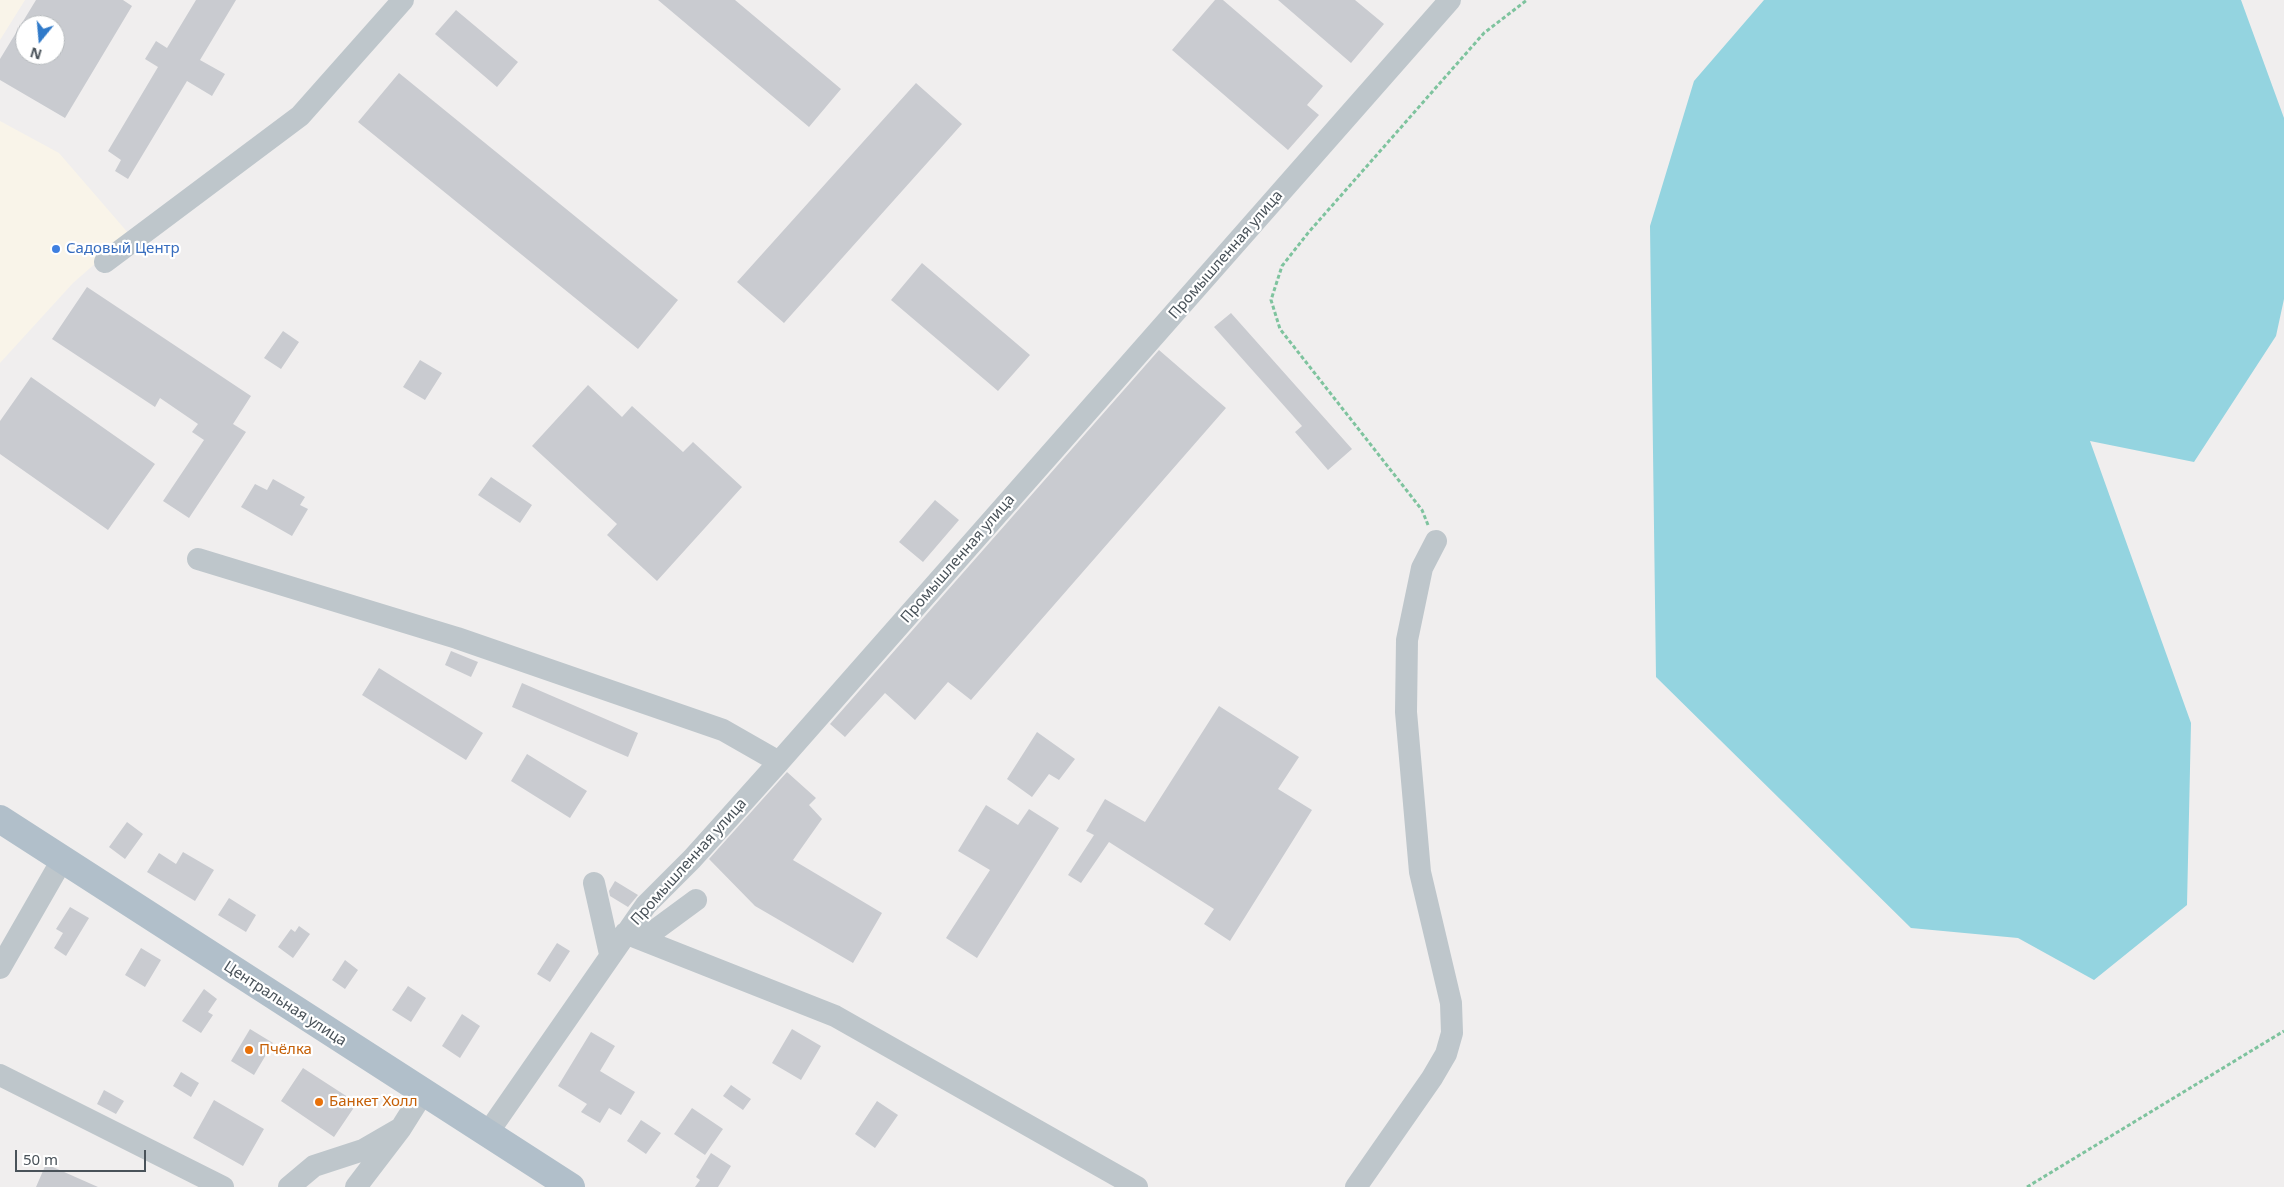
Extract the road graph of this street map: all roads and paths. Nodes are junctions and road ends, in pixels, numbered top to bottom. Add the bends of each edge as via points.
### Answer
1 (403, 0) edge
2 (1450, 0) edge
3 (1527, 0) edge
4 (106, 262) dead end
5 (1436, 542) joint
6 (198, 559) dead end
7 (779, 762) junction
8 (0, 819) edge
9 (62, 860) junction
10 (594, 883) dead end
11 (696, 900) dead end
12 (634, 936) junction
13 (610, 954) junction
14 (0, 968) edge
15 (2284, 1031) edge
16 (0, 1075) edge
17 (423, 1093) junction
18 (400, 1128) junction
19 (487, 1134) junction
20 (223, 1187) edge
21 (289, 1187) edge
22 (356, 1187) edge
23 (571, 1187) edge
24 (1137, 1187) edge
25 (1356, 1187) edge
26 (2027, 1187) edge

1 - 4 street via 297,110 142,228
2 - 7 street, Промышленная улица
3 - 5 path via 1484,33 1308,233 1282,266 1271,300 1280,329 1422,510
5 - 25 street via 1422,568 1407,640 1406,712 1420,872 1451,1003 1452,1033 1446,1054 1432,1078
6 - 7 street via 457,638 723,730
7 - 12 street, Промышленная улица via 646,905
8 - 9 main road, Центральная улица
9 - 14 street
9 - 17 main road, Центральная улица
10 - 13 street
11 - 12 street
12 - 13 street, Промышленная улица
12 - 24 street via 835,1016 905,1048
13 - 19 street, Промышленная улица
15 - 26 path
16 - 20 street
17 - 18 street
17 - 19 main road, Центральная улица
18 - 21 street via 363,1150 314,1166
18 - 22 street
19 - 23 main road, Центральная улица

